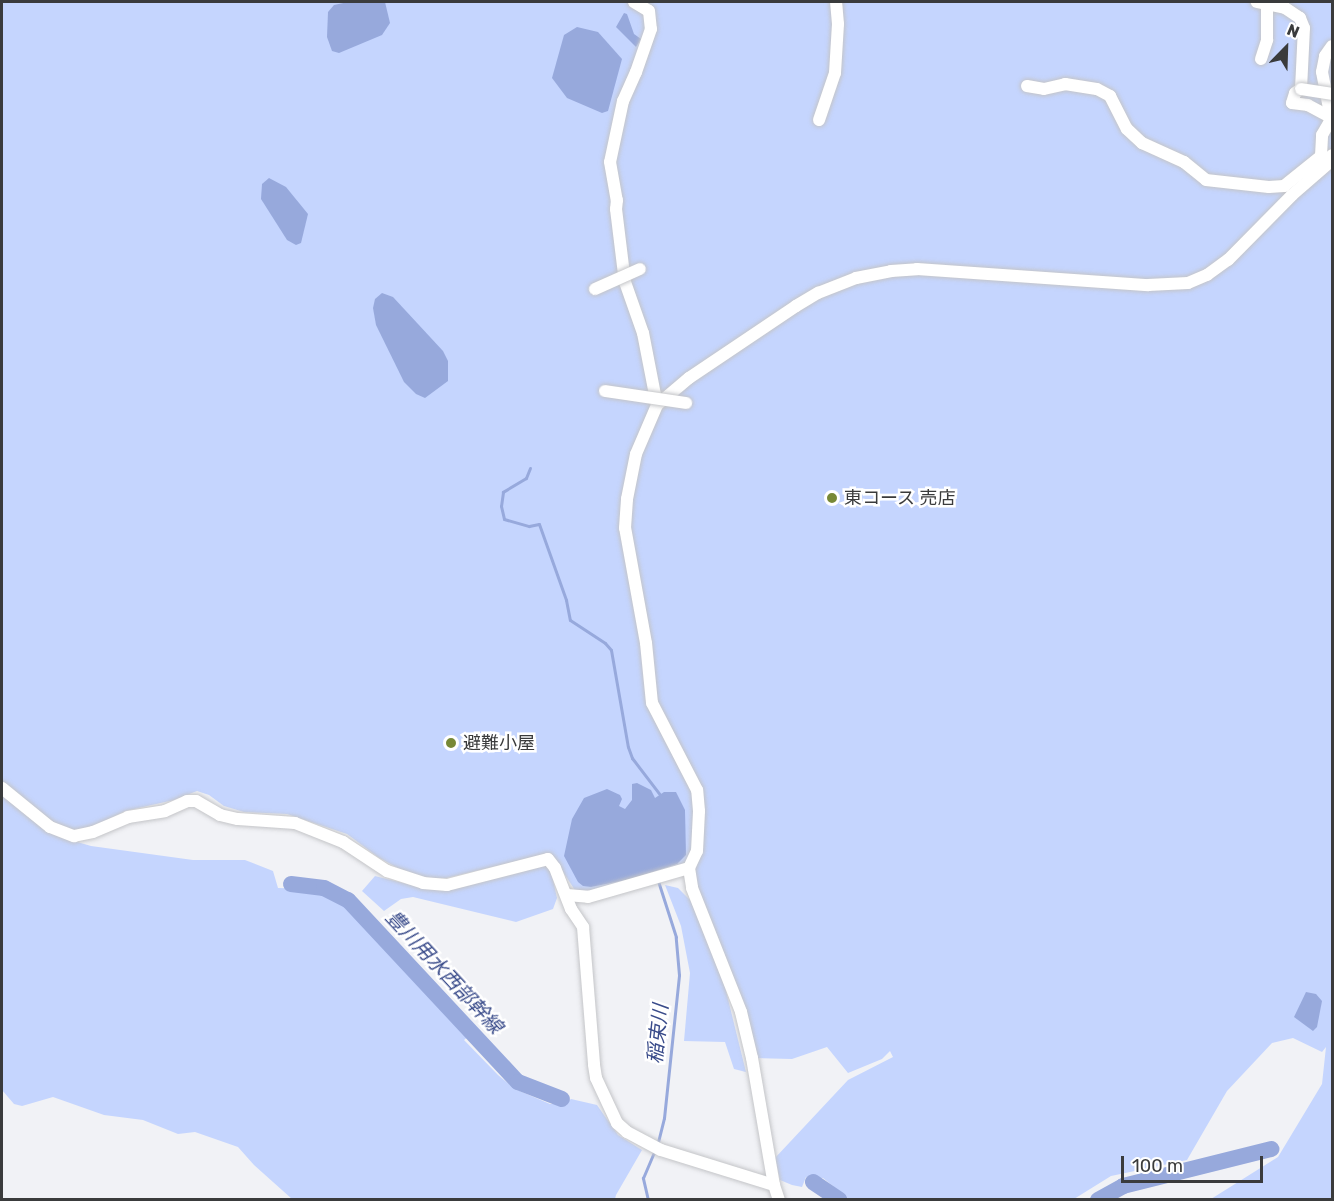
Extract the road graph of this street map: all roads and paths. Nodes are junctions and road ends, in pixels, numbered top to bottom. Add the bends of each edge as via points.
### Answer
1 (634, 2) edge
2 (836, 2) edge
3 (1262, 3) edge
4 (1332, 46) edge
5 (1261, 59) dead end
6 (1027, 86) dead end
7 (1301, 88) junction
8 (1332, 94) edge
9 (819, 120) dead end
10 (1332, 123) edge
11 (1332, 155) edge
12 (640, 269) dead end
13 (595, 289) dead end
14 (605, 391) dead end
15 (686, 403) dead end
16 (657, 405) junction
17 (2, 788) edge
18 (689, 868) junction
19 (567, 895) junction
20 (774, 1185) junction
21 (779, 1200) edge

1 - 16 street via 649,11 651,29 623,100 610,162 626,282 643,333
2 - 9 street via 836,73
3 - 5 street via 1267,40
3 - 7 street via 1291,11 1302,22
4 - 10 street via 1322,65
6 - 10 street via 1044,89 1065,84 1097,89 1110,96 1127,129 1154,150 1184,162 1206,180 1269,188 1292,182 1321,156 1322,135
7 - 8 street, bridge
7 - 10 street via 1292,103 1308,105
11 - 16 street via 1330,162 1228,260 1208,275 1188,283 1148,285 917,269 856,278 796,306 689,378
12 - 13 street, bridge
14 - 15 street, bridge
16 - 18 street via 636,454 625,517 652,703 697,790 697,851
17 - 19 street via 50,826 74,836 128,817 196,801 220,815 306,826 343,842 387,872 423,884 447,885 548,859
18 - 19 street via 588,897
18 - 20 street via 692,888 741,1012 753,1058
19 - 20 street via 585,935 596,1078 617,1123 655,1148
20 - 21 street

